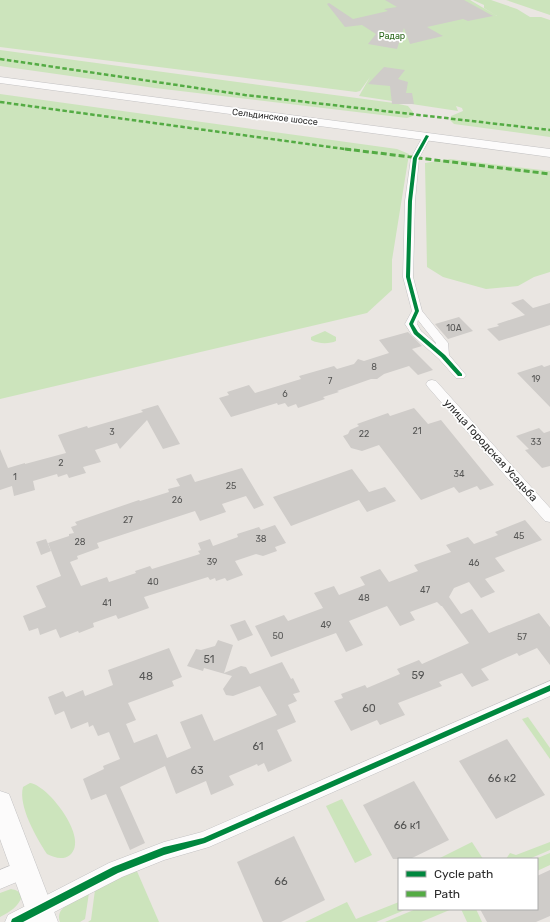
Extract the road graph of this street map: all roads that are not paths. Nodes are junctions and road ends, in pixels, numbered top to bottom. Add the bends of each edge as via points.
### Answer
1 (0, 80) edge
2 (427, 136) junction
3 (550, 153) edge
4 (460, 375) dead end
5 (432, 384) dead end
6 (550, 517) edge
7 (550, 688) edge
8 (0, 803) edge
9 (24, 869) junction
10 (0, 880) edge
11 (42, 916) edge
12 (15, 922) edge

1 - 2 main road, Сельдинское шоссе
2 - 3 main road, Сельдинское шоссе
2 - 4 street via 415,158 410,201 408,277 417,311 442,343 443,356
5 - 6 street, улица Городская Усадьба
7 - 11 street via 203,841 164,851 116,870
8 - 9 main road
9 - 10 street
9 - 11 main road
11 - 12 street

